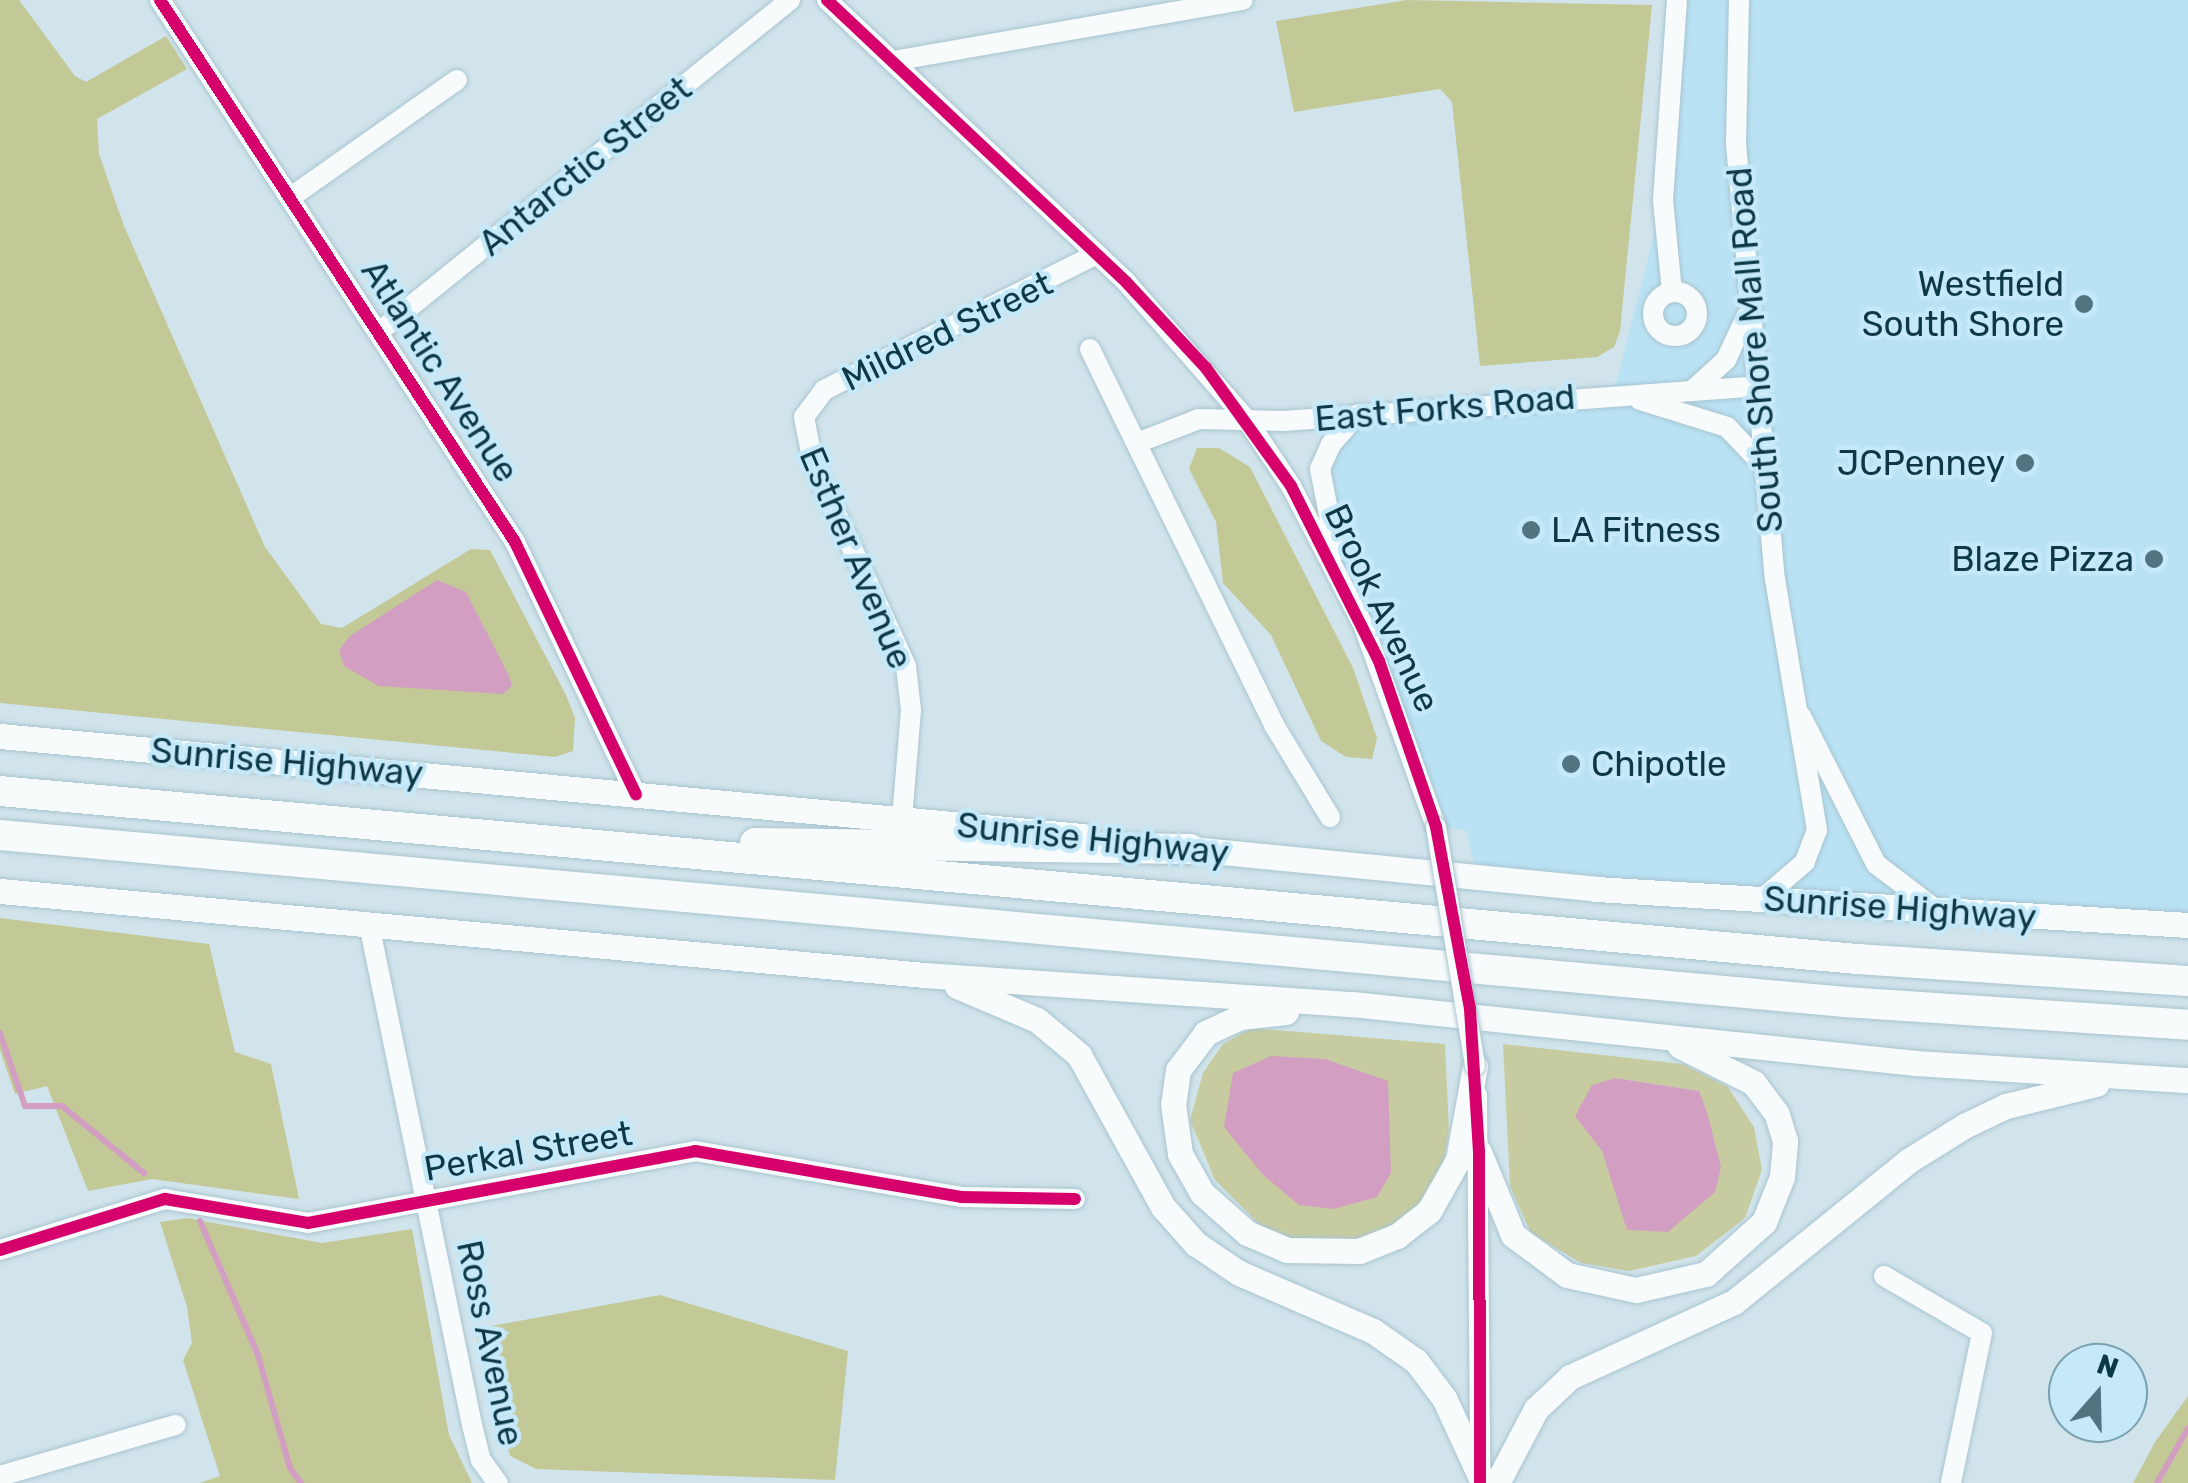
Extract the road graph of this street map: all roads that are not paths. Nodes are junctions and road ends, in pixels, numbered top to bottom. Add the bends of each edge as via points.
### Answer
1 (160, 0) edge
2 (790, 0) edge
3 (828, 0) edge
4 (1243, 0) edge
5 (1677, 0) edge
6 (1739, 0) edge
7 (893, 61) junction
8 (457, 80) dead end
9 (291, 197) junction
10 (1097, 254) junction
11 (1672, 292) dead end
12 (1750, 306) junction
13 (380, 331) junction
14 (1090, 349) dead end
15 (1758, 386) junction
16 (1692, 390) junction
17 (1614, 395) junction
18 (1358, 414) junction
19 (804, 417) joint
20 (1246, 420) junction
21 (1137, 443) junction
22 (1766, 470) junction
23 (1347, 592) junction
24 (1792, 700) junction
25 (0, 736) edge
26 (0, 791) edge
27 (636, 794) junction
28 (1330, 817) dead end
29 (902, 819) junction
30 (0, 835) edge
31 (622, 847) junction
32 (1190, 849) junction
33 (0, 890) edge
34 (1762, 899) junction
35 (1936, 910) junction
36 (368, 924) junction
37 (2188, 925) edge
38 (924, 975) junction
39 (2188, 981) edge
40 (1352, 1004) junction
41 (2064, 1018) junction
42 (2188, 1026) edge
43 (1638, 1030) junction
44 (2188, 1042) edge
45 (1475, 1066) junction
46 (2130, 1077) junction
47 (2188, 1080) edge
48 (1479, 1152) junction
49 (428, 1199) junction
50 (1075, 1199) dead end
51 (0, 1250) edge
52 (1884, 1276) dead end
53 (176, 1425) dead end
54 (0, 1476) edge
55 (1486, 1480) edge
56 (496, 1482) edge
57 (1950, 1483) edge

1 - 9 street, Atlantic Avenue
2 - 13 street, Antarctic Street
3 - 7 street, Brook Avenue
4 - 7 street
5 - 11 street via 1663,200
6 - 12 street, South Shore Mall Road via 1735,106
7 - 10 street, Brook Avenue
8 - 9 street
9 - 13 street, Atlantic Avenue
10 - 19 street, Mildred Street via 824,390
10 - 20 street, Brook Avenue via 1179,337
12 - 15 street, South Shore Mall Road
12 - 16 street via 1733,351
13 - 27 street, Atlantic Avenue via 516,542
14 - 21 street
15 - 16 street, East Forks Road
15 - 22 street, South Shore Mall Road
16 - 17 street, East Forks Road
17 - 18 street, East Forks Road
17 - 22 street via 1713,420 1739,436
18 - 20 street, East Forks Road
18 - 23 street via 1320,468
19 - 29 street, Esther Avenue via 813,463 906,666 911,710
20 - 21 street, East Forks Road via 1199,419
20 - 23 street, Brook Avenue via 1291,486
21 - 28 street via 1274,724
22 - 24 street, South Shore Mall Road
23 - 45 street, Brook Avenue, bridge via 1393,694 1436,828
24 - 34 street, South Shore Mall Road via 1816,837 1799,869
24 - 35 street, South Shore Mall Road via 1876,864
25 - 27 main road, Sunrise Highway
26 - 31 highway, Sunrise Highway
27 - 29 main road, Sunrise Highway
29 - 32 main road, Sunrise Highway
30 - 41 highway
31 - 32 highway via 798,842
31 - 39 highway, Sunrise Highway via 1857,959
32 - 34 main road, Sunrise Highway via 1478,880
33 - 36 main road
34 - 35 main road, Sunrise Highway
35 - 37 main road, Sunrise Highway
36 - 38 main road
36 - 49 street, Ross Avenue
38 - 40 main road
38 - 55 main road via 1018,1010 1067,1042 1100,1083 1154,1192 1184,1232 1240,1273 1403,1349 1436,1386
40 - 43 main road
40 - 45 main road via 1228,1021 1206,1033 1178,1070 1173,1116 1180,1154 1211,1204 1247,1233 1287,1250 1330,1255 1408,1230 1436,1203 1455,1170
41 - 42 highway
41 - 44 highway
43 - 46 main road via 1916,1063
43 - 48 main road via 1730,1065 1754,1082 1778,1114 1786,1152 1780,1188 1764,1222 1729,1259 1665,1288 1622,1290 1582,1281 1540,1259 1514,1235
45 - 48 street, Brook Avenue
46 - 47 main road
46 - 55 main road via 2026,1100 1964,1126 1908,1162 1734,1302 1570,1377 1536,1410
48 - 55 street, Brook Avenue
49 - 50 street, Perkal Street via 695,1151 961,1197
49 - 51 street, Perkal Street via 308,1223 165,1199
49 - 56 street, Ross Avenue via 476,1442
52 - 57 street via 1982,1332
53 - 54 street

